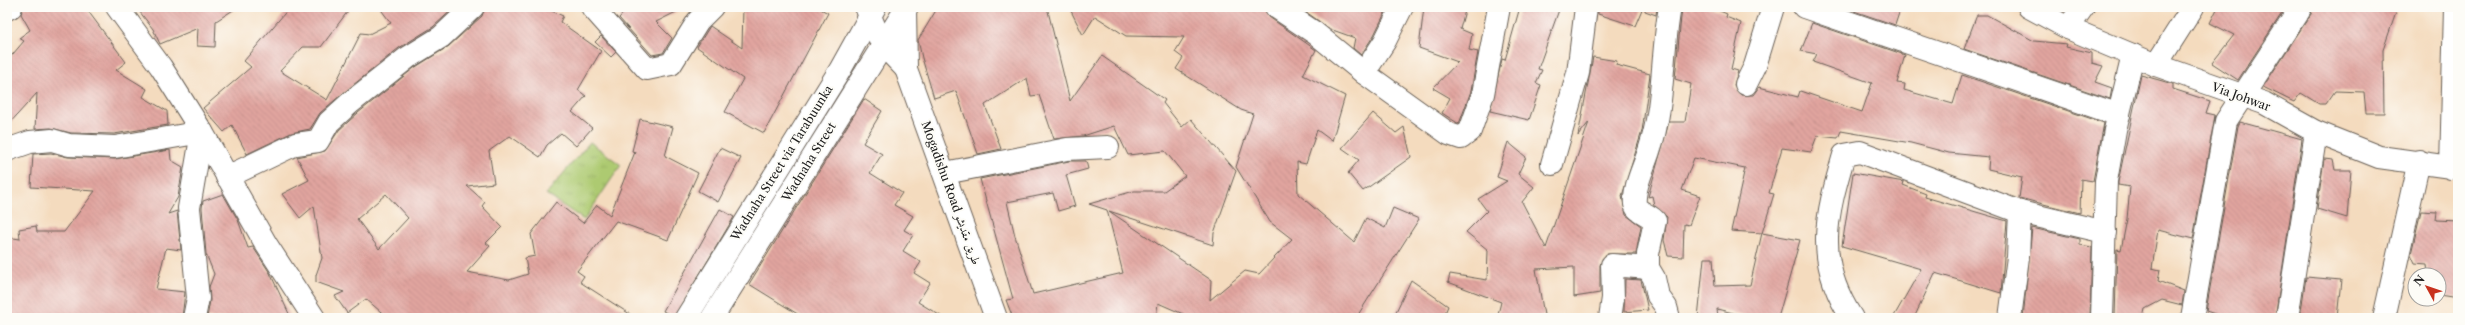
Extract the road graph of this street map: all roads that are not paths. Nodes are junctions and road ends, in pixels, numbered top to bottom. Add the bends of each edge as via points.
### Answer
1 (11, 7) edge
2 (117, 7) edge
3 (473, 7) edge
4 (592, 7) edge
5 (712, 7) edge
6 (1276, 7) edge
7 (1402, 7) edge
8 (1499, 7) edge
9 (1586, 7) edge
10 (1670, 7) edge
11 (1773, 7) edge
12 (1804, 7) edge
13 (2029, 7) edge
14 (2083, 7) edge
15 (2193, 7) edge
16 (2301, 7) edge
17 (2455, 7) edge
18 (906, 8) edge
19 (7, 9) edge
20 (870, 10) edge
21 (2068, 28) junction
22 (882, 44) junction
23 (2133, 55) junction
24 (2156, 65) junction
25 (906, 69) junction
26 (1364, 73) junction
27 (1746, 84) dead end
28 (2241, 96) junction
29 (2118, 115) junction
30 (202, 132) junction
31 (2316, 132) junction
32 (1108, 147) dead end
33 (7, 150) edge
34 (2419, 161) junction
35 (1552, 164) dead end
36 (2454, 168) edge
37 (945, 174) junction
38 (227, 177) junction
39 (2020, 212) junction
40 (2105, 232) junction
41 (1648, 268) junction
42 (194, 318) edge
43 (314, 318) edge
44 (686, 318) edge
45 (712, 318) edge
46 (996, 318) edge
47 (1610, 318) edge
48 (1669, 318) edge
49 (1852, 318) edge
50 (2010, 318) edge
51 (2102, 318) edge
52 (2192, 318) edge
53 (2287, 318) edge
54 (2384, 318) edge

1 - 19 main road
2 - 30 main road via 161,66
3 - 38 main road via 441,37 407,58 329,122 318,141 296,144
4 - 5 main road via 647,69 671,64 698,21
6 - 26 main road via 1315,32
7 - 26 main road via 1386,41
8 - 26 main road via 1483,94 1470,132 1461,138 1450,134
9 - 35 main road via 1578,73
10 - 41 main road via 1656,123 1635,196 1637,210 1655,221 1648,254
11 - 27 main road via 1755,66
12 - 29 main road
13 - 21 main road, Via Johwar
14 - 21 main road
15 - 24 main road
16 - 28 main road
17 - 36 main road
18 - 22 main road, Wadnaha Street
18 - 25 main road
20 - 22 main road
20 - 44 main road, Wadnaha Street via Tarabuunka via 840,70
21 - 23 main road, Via Johwar
22 - 25 main road
22 - 45 main road, Wadnaha Street
23 - 24 main road, Via Johwar
23 - 29 main road
24 - 28 main road, Via Johwar
25 - 37 main road, Mogadishu Road طريق مقديشو
28 - 31 main road, Via Johwar via 2264,103
28 - 52 main road via 2226,121
29 - 40 main road via 2106,181
30 - 33 main road via 114,147 69,144 52,140 30,142
30 - 38 main road
30 - 42 main road via 188,208 198,298
31 - 34 main road, Via Johwar via 2378,157
31 - 53 main road
32 - 37 main road via 1067,149
34 - 36 main road, Via Johwar
34 - 54 main road
37 - 46 main road, Mogadishu Road طريق مقديشو
38 - 43 main road
39 - 40 main road
39 - 49 main road via 1860,152 1844,155 1829,207 1826,248 1838,297
39 - 50 main road via 2018,257
40 - 51 main road
41 - 47 main road via 1612,265 1613,298
41 - 48 main road

